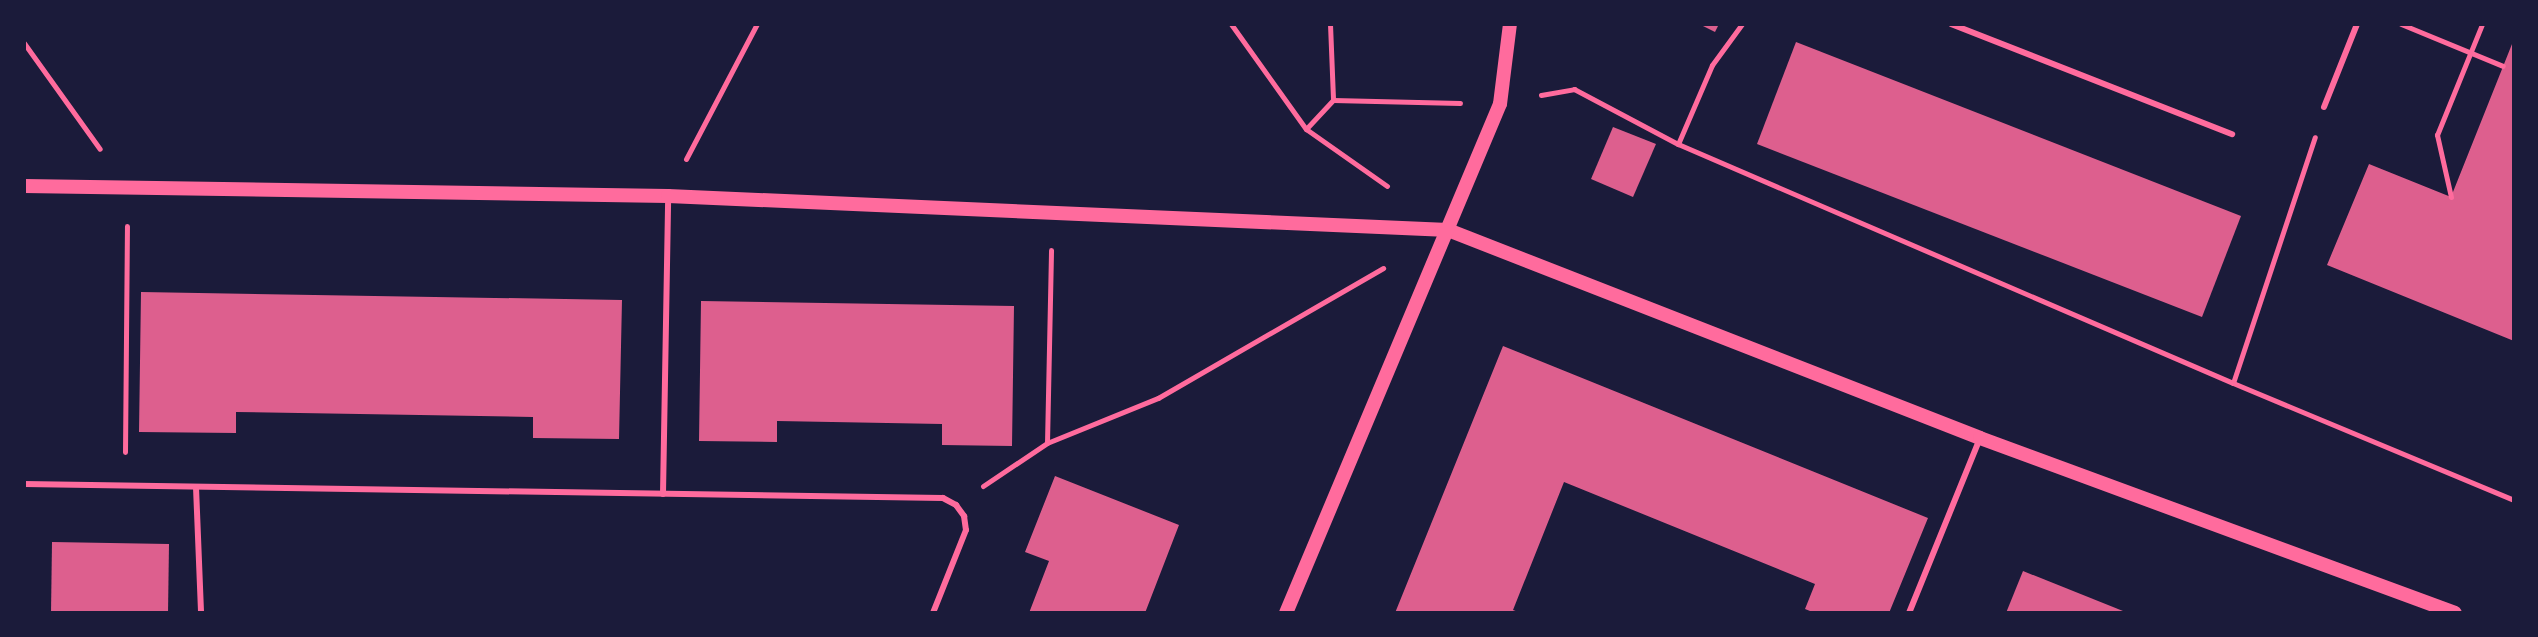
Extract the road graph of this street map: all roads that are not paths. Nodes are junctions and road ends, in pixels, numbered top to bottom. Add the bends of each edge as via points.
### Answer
1 (1510, 24) edge
2 (1951, 24) edge
3 (2357, 24) edge
4 (2324, 107) road end
5 (2232, 134) dead end
6 (24, 186) edge
7 (668, 196) junction
8 (1448, 230) junction
9 (1980, 438) junction
10 (24, 484) edge
11 (196, 487) junction
12 (663, 494) junction
13 (201, 613) edge
14 (933, 613) edge
15 (1286, 613) edge
16 (1909, 613) edge
17 (2455, 613) edge

1 - 8 street via 1500,104
2 - 5 lane
3 - 4 lane
6 - 7 street
7 - 8 street
7 - 12 lane
8 - 9 street
8 - 15 street
9 - 16 lane
9 - 17 street
10 - 11 lane
11 - 12 lane
11 - 13 lane
12 - 14 lane via 943,498 964,516 966,530

